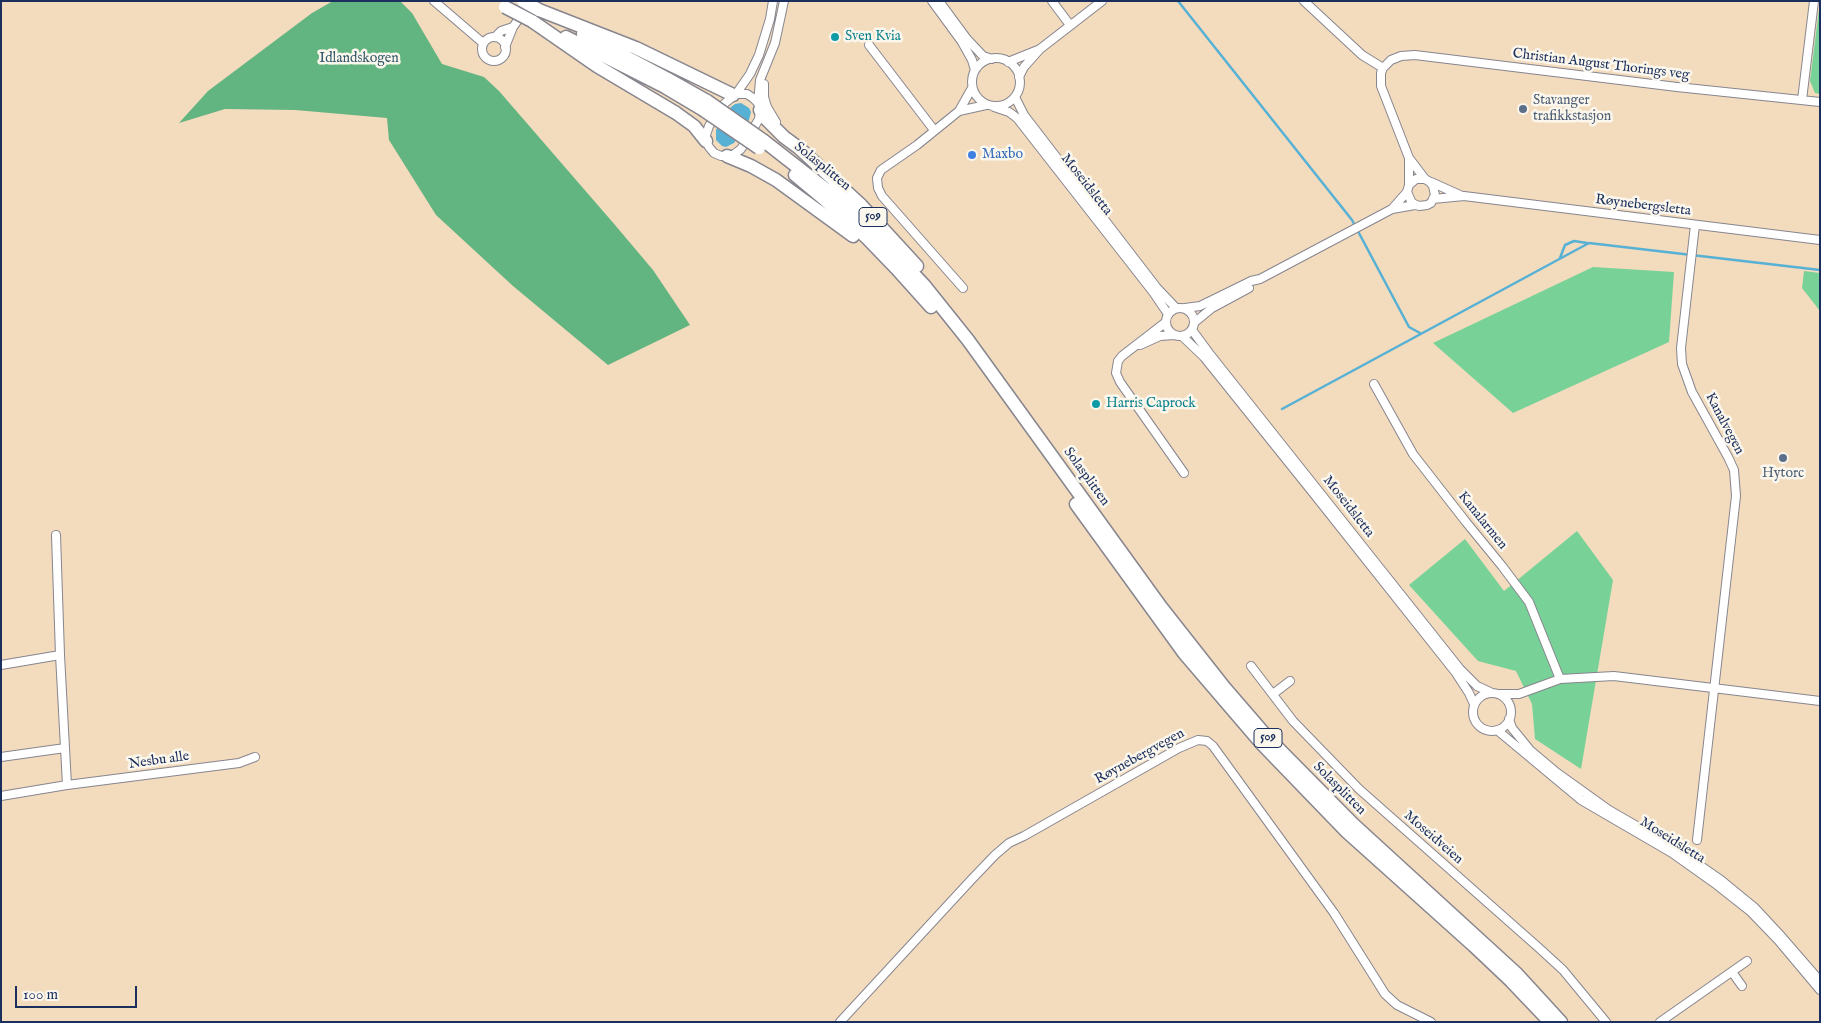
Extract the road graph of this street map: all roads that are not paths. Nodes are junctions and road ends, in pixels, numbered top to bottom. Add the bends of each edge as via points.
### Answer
1 (434, 1) edge
2 (523, 1) edge
3 (773, 1) edge
4 (784, 1) edge
5 (932, 1) edge
6 (939, 1) edge
7 (1052, 1) edge
8 (1102, 1) edge
9 (1304, 1) edge
10 (1814, 1) edge
11 (500, 4) edge
12 (534, 11) edge
13 (1070, 26) junction
14 (513, 27) junction
15 (495, 37) junction
16 (483, 44) junction
17 (869, 45) dead end
18 (506, 47) junction
19 (1040, 49) junction
20 (992, 58) junction
21 (1008, 62) junction
22 (766, 67) junction
23 (1383, 68) junction
24 (975, 70) junction
25 (1019, 77) junction
26 (972, 88) junction
27 (735, 95) junction
28 (1015, 97) junction
29 (1802, 100) junction
30 (1820, 102) edge
31 (759, 106) junction
32 (990, 106) junction
33 (959, 111) junction
34 (934, 130) junction
35 (706, 141) junction
36 (762, 144) junction
37 (799, 148) junction
38 (727, 156) junction
39 (1409, 158) junction
40 (1428, 180) junction
41 (1408, 188) junction
42 (1464, 196) junction
43 (1433, 199) junction
44 (1415, 205) junction
45 (1392, 209) junction
46 (1695, 225) junction
47 (1820, 240) edge
48 (1260, 279) junction
49 (963, 288) dead end
50 (925, 299) junction
51 (1176, 308) junction
52 (1185, 308) junction
53 (1167, 318) junction
54 (1194, 326) junction
55 (1178, 336) junction
56 (968, 340) junction
57 (1131, 348) junction
58 (1374, 384) dead end
59 (1184, 473) dead end
60 (56, 535) dead end
61 (60, 655) junction
62 (1, 665) edge
63 (1251, 666) dead end
64 (1560, 679) junction
65 (1290, 681) dead end
66 (1715, 688) junction
67 (1527, 691) junction
68 (1490, 692) junction
69 (1273, 694) junction
70 (1500, 694) junction
71 (1820, 701) edge
72 (1474, 704) junction
73 (1510, 715) junction
74 (1497, 730) junction
75 (64, 748) junction
76 (1, 757) edge
77 (254, 757) dead end
78 (67, 785) junction
79 (1, 796) edge
80 (1696, 840) dead end
81 (1747, 961) dead end
82 (1732, 972) junction
83 (1820, 981) edge
84 (1742, 986) dead end
85 (1820, 990) edge
86 (840, 1022) edge
87 (1430, 1022) edge
88 (1550, 1022) edge
89 (1562, 1022) edge
90 (1606, 1022) edge
91 (1660, 1022) edge

1 - 16 street
2 - 12 highway, 509, bridge
3 - 27 street via 759,55
4 - 22 street
5 - 24 street via 962,42
6 - 20 street via 966,39 983,56
7 - 13 street
8 - 13 street
9 - 23 street via 1362,55
10 - 29 street
11 - 12 highway, 509, bridge
12 - 14 street
12 - 27 highway, 509 via 636,48
12 - 35 highway, 509 via 598,66 681,116
12 - 36 highway, Solasplitten / 509, bridge via 668,78
13 - 19 street
14 - 15 street
14 - 18 street
15 - 16 street via 488,38
15 - 18 street
16 - 18 street via 483,55 492,60 500,58
17 - 34 street
19 - 21 street
19 - 25 street
20 - 21 street
20 - 24 street
21 - 25 street
22 - 31 street via 760,80
22 - 37 street via 764,88 767,107
23 - 29 street, Christian August Thorings veg via 1396,57 1414,55
23 - 39 street via 1380,80 1383,94
24 - 26 street
25 - 28 street
26 - 32 street via 980,101
26 - 33 street
27 - 31 street via 747,94
27 - 35 street via 724,104 709,126
28 - 32 street via 1002,106
28 - 51 street, Moseidsletta via 1024,115 1157,288
29 - 30 street, Christian August Thorings veg
31 - 37 highway, 509 via 776,130
31 - 38 street via 758,124 741,149
32 - 33 street
32 - 53 street, Moseidsletta via 1017,118 1147,284
33 - 34 street
34 - 49 street via 881,170 877,178 878,188
35 - 38 street via 714,153
36 - 50 highway, Solasplitten / 509 via 873,244
36 - 56 highway, Solasplitten / 509 via 832,194 874,232 924,285
37 - 56 highway, 509 via 862,205 912,260 964,327
38 - 50 highway, 509 via 776,180 839,225 884,262 914,293
39 - 40 street
39 - 41 street
40 - 41 street via 1416,179
40 - 42 street, Røynebergsletta
40 - 43 street via 1435,190
41 - 44 street via 1409,200
41 - 45 street
42 - 43 street, Røynebergsletta
42 - 46 street, Røynebergsletta
43 - 44 street via 1427,205
44 - 45 street
45 - 48 street
46 - 47 street, Røynebergsletta
46 - 66 street, Kanalvegen via 1682,364 1692,392 1734,470 1736,483
48 - 52 street via 1209,302
48 - 54 street via 1212,308
50 - 88 highway, Solasplitten / 509 via 978,366 1153,611 1216,693 1309,794 1498,969
51 - 52 street
51 - 53 street
52 - 54 street via 1192,314
53 - 55 street via 1168,330
53 - 57 street
54 - 55 street via 1188,334
54 - 68 street, Moseidsletta via 1208,353 1460,669 1477,686
55 - 57 street via 1160,336
55 - 72 street, Moseidsletta via 1204,357 1456,673
56 - 89 highway, Solasplitten / 509 via 1176,627 1268,738 1353,824 1518,974
57 - 59 street via 1118,361 1116,373
58 - 64 street, Kanalarmen via 1413,454 1529,602
60 - 61 street
61 - 62 street
61 - 75 street
63 - 69 street, Moseidveien
64 - 66 street via 1614,676
64 - 67 street
65 - 69 street
66 - 71 street
66 - 80 street
67 - 70 street
67 - 73 street via 1520,696
68 - 70 street
68 - 72 street
69 - 90 street, Moseidveien via 1293,721 1359,789 1539,948
70 - 73 street via 1508,701
72 - 74 street via 1473,715 1478,724 1487,730
73 - 74 street via 1506,725
73 - 83 street, Moseidsletta via 1512,728 1530,750 1609,810 1721,880 1781,936
74 - 85 street, Moseidsletta via 1581,800 1672,853 1750,911
75 - 76 street
75 - 78 street
77 - 78 street, Nesbu alle via 239,762
78 - 79 street, Nesbu alle
81 - 82 street
82 - 84 street
82 - 91 street
86 - 87 street, Røynebergvegen via 1009,843 1198,740 1213,746 1334,913 1385,994

